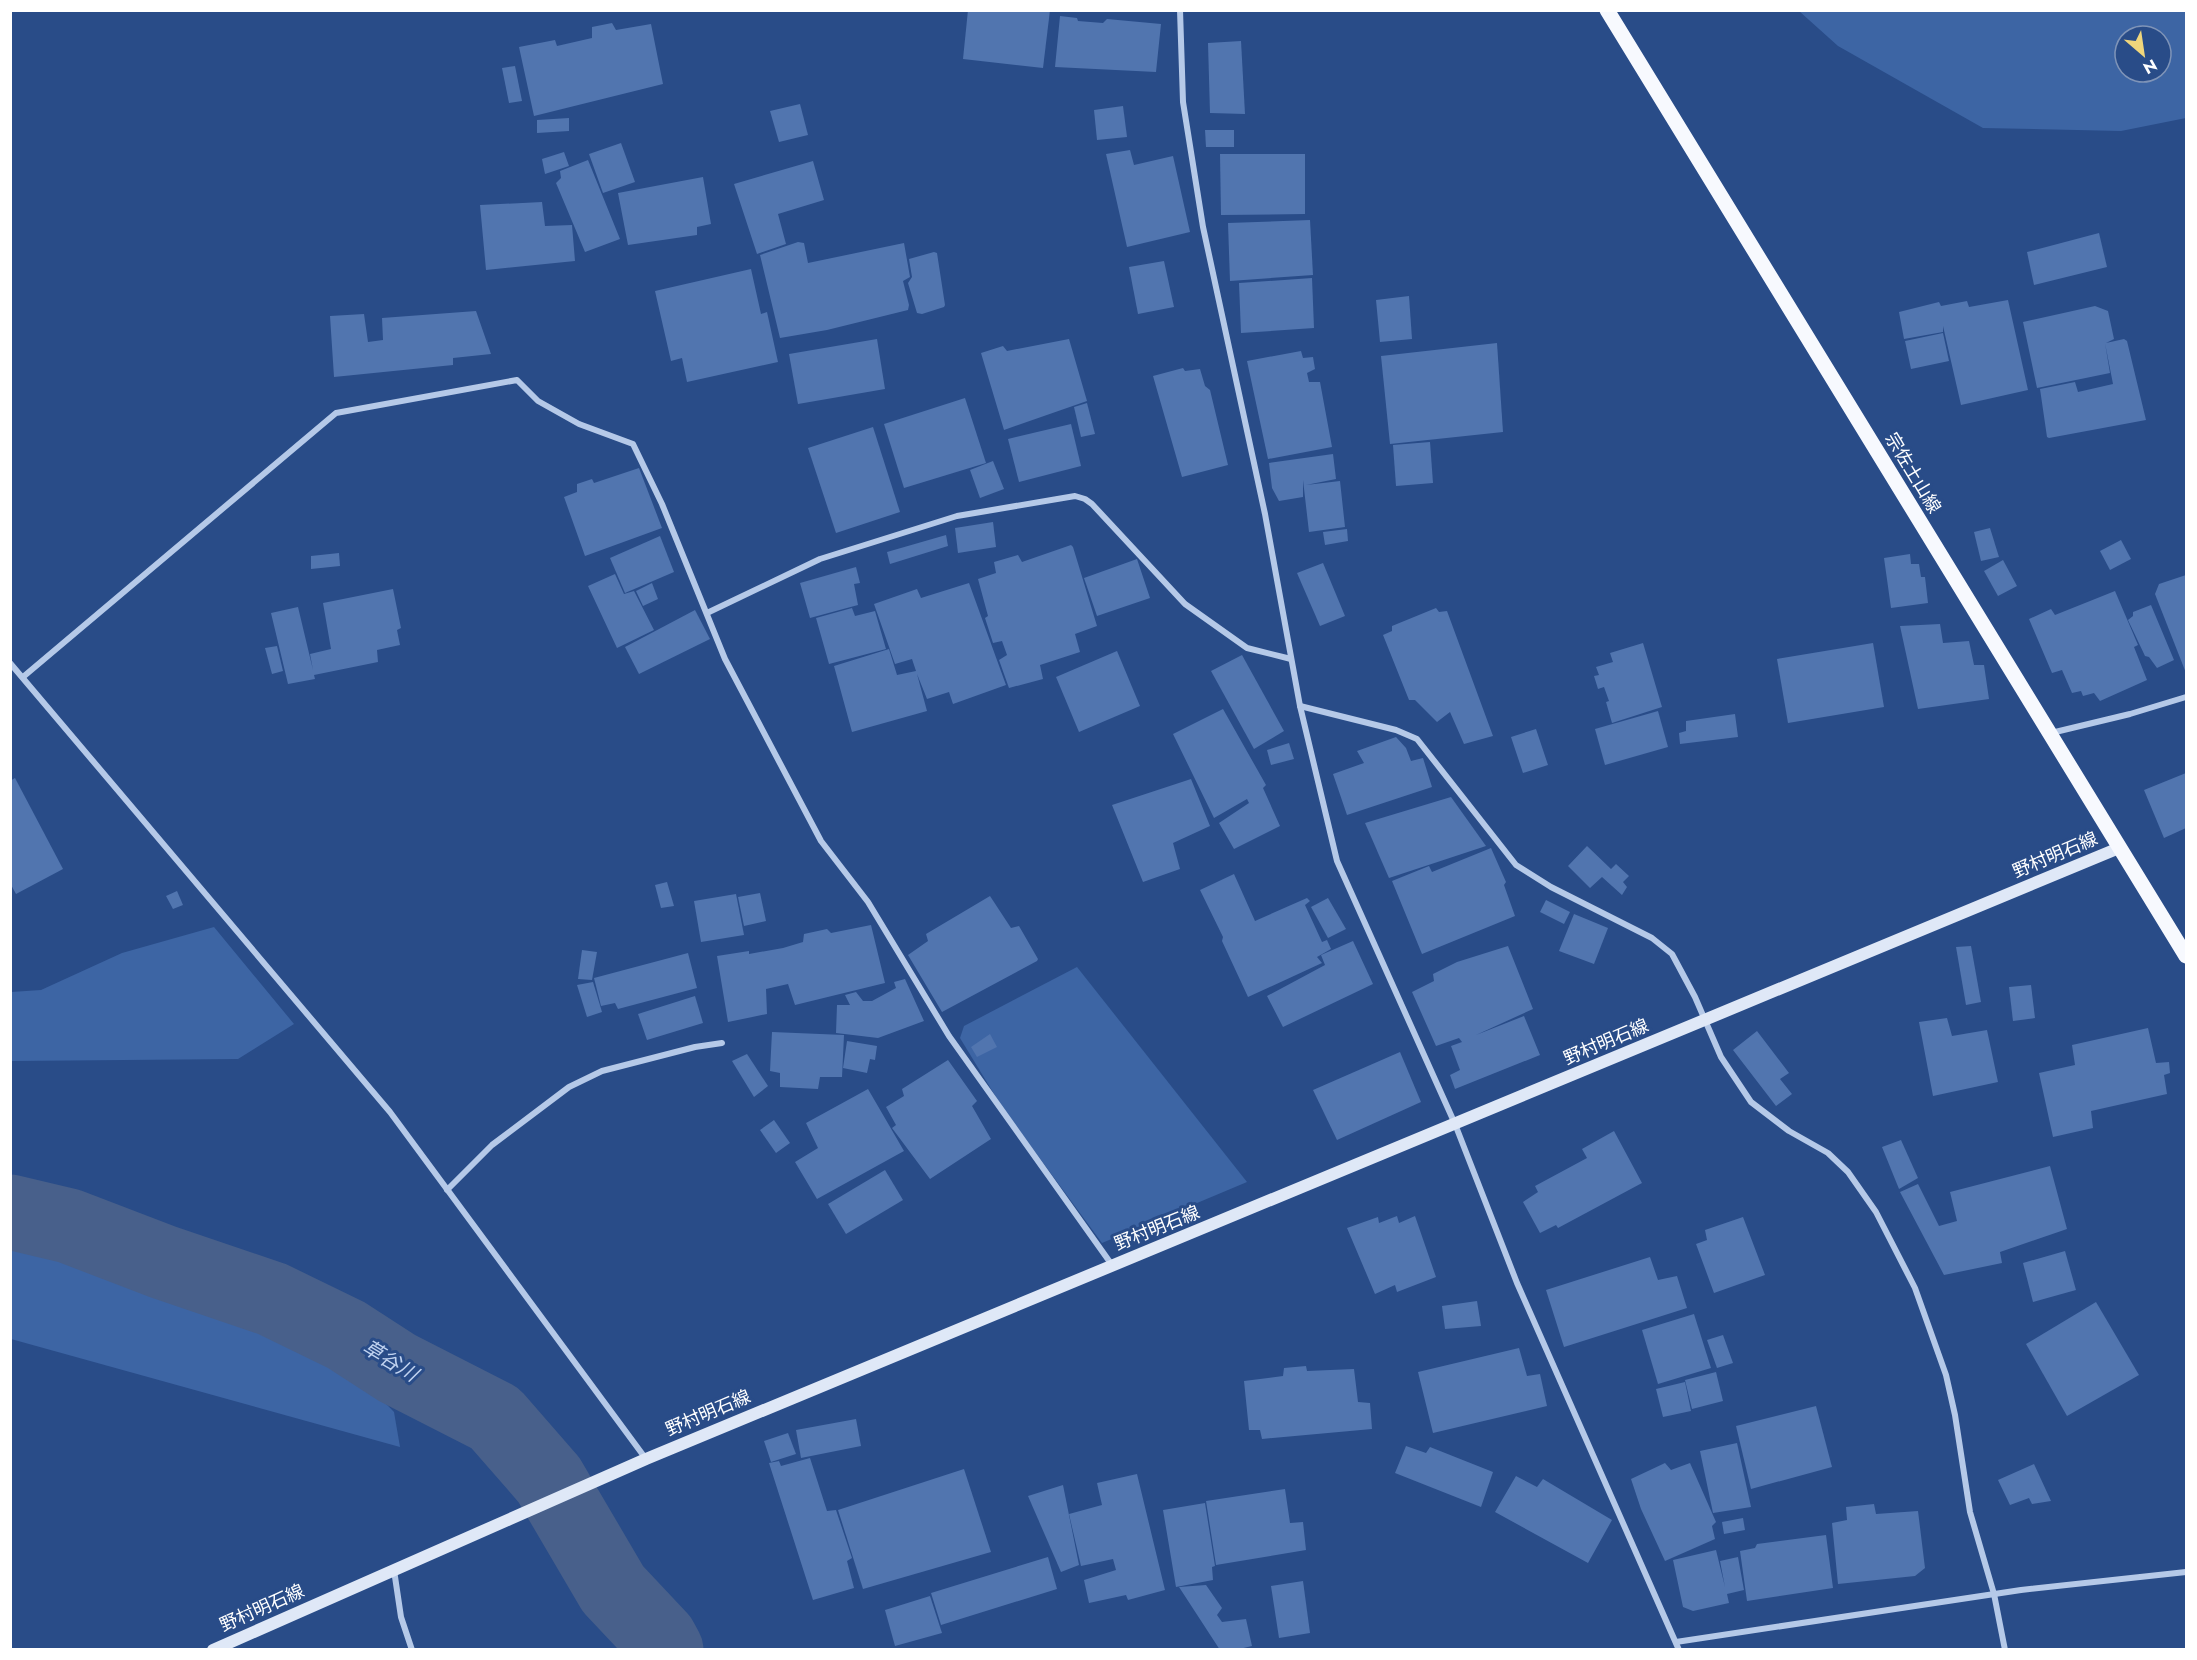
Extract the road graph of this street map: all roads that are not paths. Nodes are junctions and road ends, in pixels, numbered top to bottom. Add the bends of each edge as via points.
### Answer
1 (1180, 10) edge
2 (1606, 10) edge
3 (707, 614) junction
4 (1291, 659) junction
5 (10, 663) edge
6 (23, 677) junction
7 (2187, 697) edge
8 (1299, 706) junction
9 (2049, 734) junction
10 (2119, 848) junction
11 (2187, 956) edge
12 (1704, 1021) junction
13 (722, 1043) dead end
14 (1455, 1124) junction
15 (447, 1190) junction
16 (1112, 1266) junction
17 (646, 1459) junction
18 (394, 1569) junction
19 (2187, 1572) edge
20 (1994, 1594) junction
21 (1676, 1641) junction
22 (213, 1650) edge
23 (412, 1650) edge
24 (1679, 1650) edge
25 (2005, 1650) edge

1 - 4 street via 1183,102 1203,227
2 - 9 main road, 宗佐土山線
3 - 4 street via 820,559 957,516 1075,496 1092,504 1185,604 1247,648
3 - 6 street via 633,444 579,424 538,400 516,380 336,413
3 - 16 street via 724,659 821,841 868,902 949,1036
4 - 8 street
5 - 6 street
6 - 15 street via 390,1112
7 - 9 street
8 - 12 street via 1396,730 1417,739 1516,865 1652,938 1672,954
8 - 14 street via 1337,861
9 - 10 main road, 宗佐土山線
10 - 11 main road, 宗佐土山線
10 - 12 main road, 野村明石線
12 - 14 main road, 野村明石線
12 - 20 street via 1721,1057 1751,1102 1789,1131 1828,1153 1848,1172 1876,1212 1916,1288 1946,1375 1970,1512
13 - 15 street via 602,1071 569,1087 492,1145
14 - 16 main road, 野村明石線
14 - 21 street via 1516,1284
15 - 17 street
16 - 17 main road, 野村明石線
17 - 18 main road, 野村明石線
18 - 22 main road, 野村明石線
18 - 23 street via 401,1617
19 - 20 street
20 - 21 street
20 - 25 street
21 - 24 street

